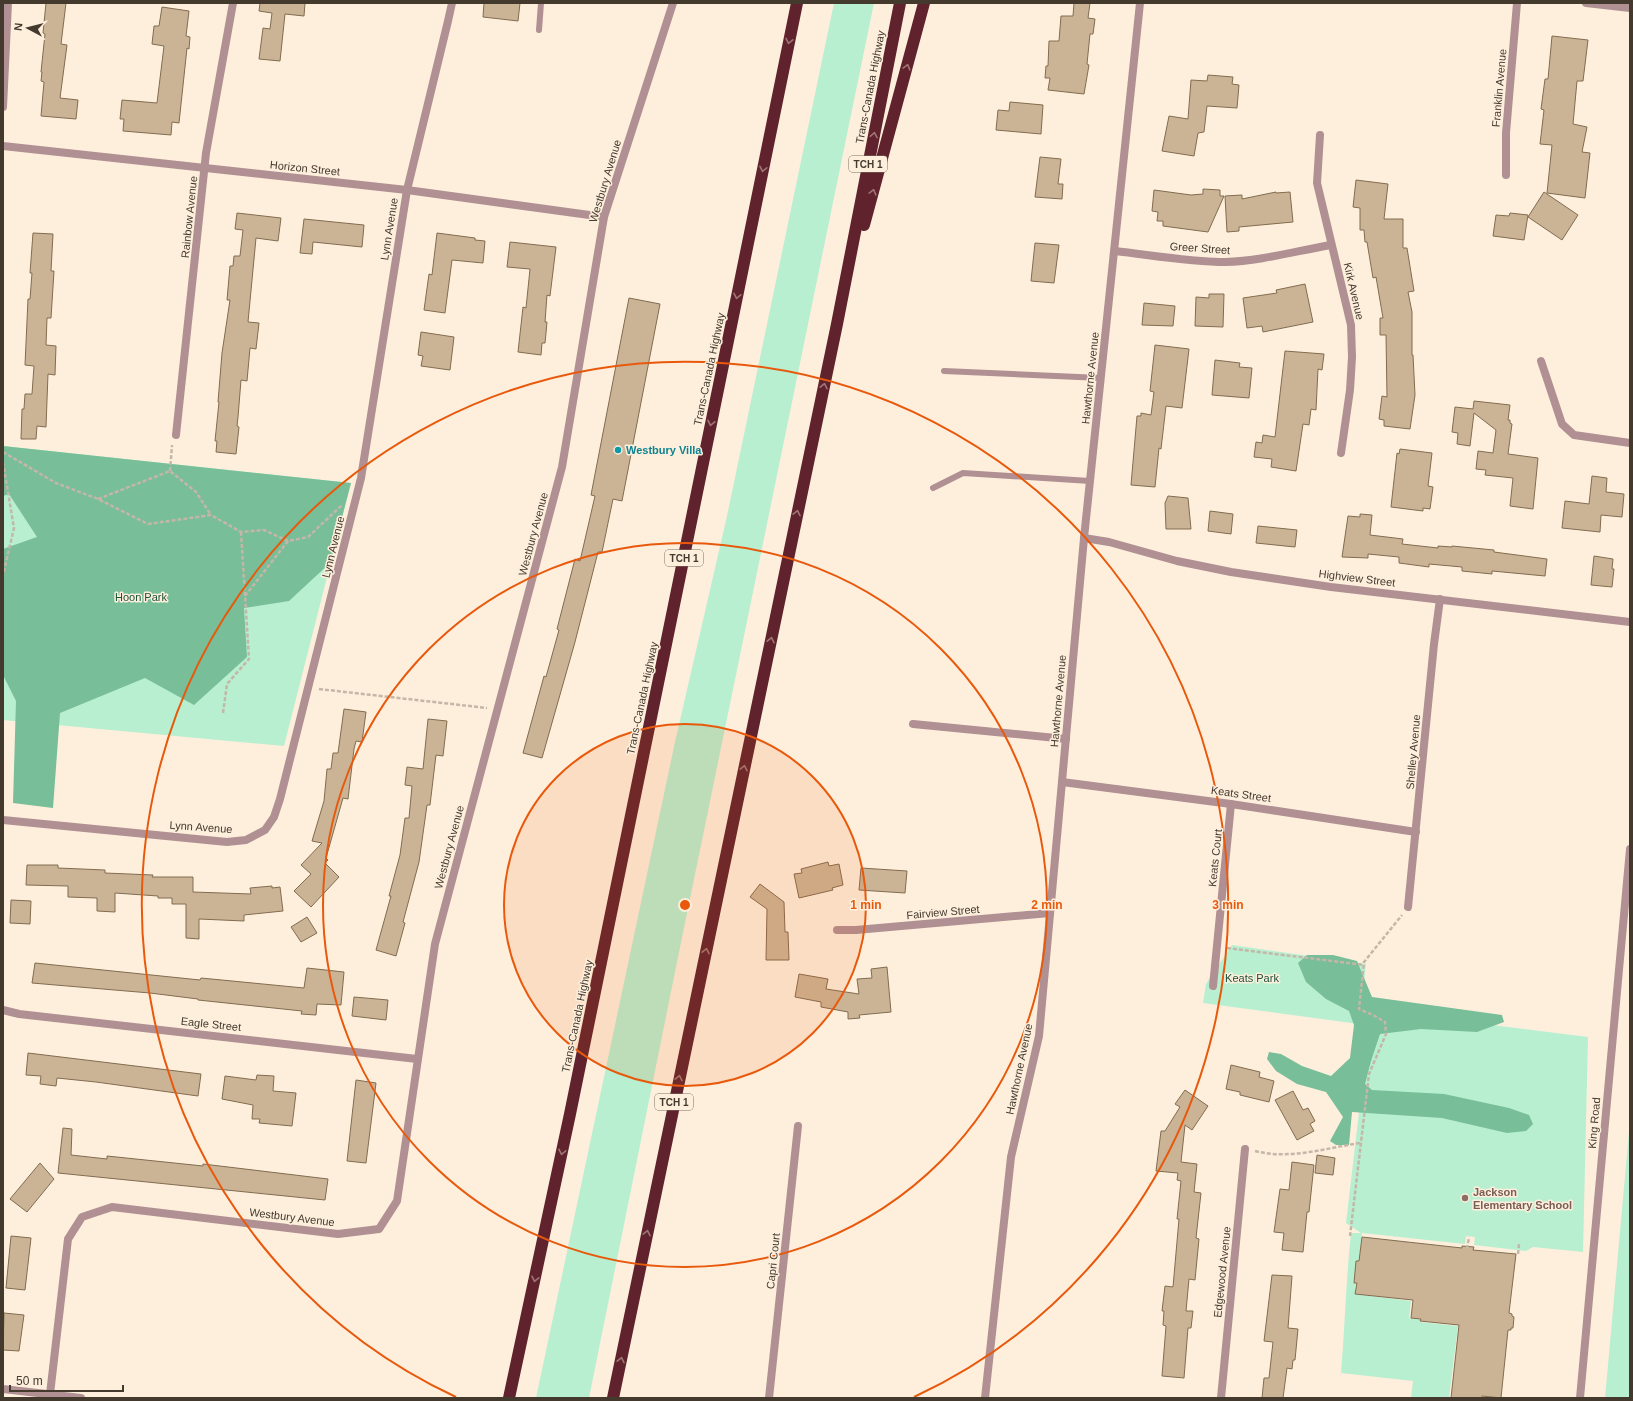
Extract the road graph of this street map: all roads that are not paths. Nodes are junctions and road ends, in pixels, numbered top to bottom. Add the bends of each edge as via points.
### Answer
1 (8, 3) edge
2 (233, 3) edge
3 (452, 3) edge
4 (541, 3) edge
5 (673, 3) edge
6 (797, 3) edge
7 (900, 3) edge
8 (924, 3) edge
9 (1140, 3) edge
10 (1517, 3) edge
11 (1586, 3) edge
12 (1630, 8) edge
13 (539, 30) dead end
14 (3, 107) edge
15 (1320, 135) dead end
16 (3, 146) edge
17 (205, 169) junction
18 (1506, 175) dead end
19 (407, 190) junction
20 (604, 217) junction
21 (1332, 245) junction
22 (1115, 251) junction
23 (836, 324) junction
24 (1541, 361) dead end
25 (944, 372) dead end
26 (1101, 378) junction
27 (176, 435) dead end
28 (1630, 443) edge
29 (1341, 452) dead end
30 (1090, 481) junction
31 (933, 488) dead end
32 (1084, 538) junction
33 (1440, 599) junction
34 (1630, 622) edge
35 (913, 724) dead end
36 (1066, 739) junction
37 (1062, 782) junction
38 (1231, 804) junction
39 (3, 820) edge
40 (1416, 832) junction
41 (1630, 849) edge
42 (1408, 907) road end
43 (1050, 913) junction
44 (837, 930) dead end
45 (1213, 986) dead end
46 (3, 1010) edge
47 (417, 1059) junction
48 (798, 1126) dead end
49 (1245, 1149) road end
50 (3, 1389) edge
51 (50, 1394) junction
52 (81, 1398) edge
53 (509, 1398) edge
54 (613, 1398) edge
55 (769, 1398) edge
56 (984, 1398) edge
57 (1221, 1398) edge
58 (1580, 1398) edge

1 - 14 street
2 - 17 street, Rainbow Avenue
3 - 19 street, Lynn Avenue
4 - 13 lane
5 - 20 street, Westbury Avenue
6 -> 53 highway, Trans-Canada Highway / TCH 1 via 570,1114
23 -> 7 highway, Trans-Canada Highway / TCH 1
23 -> 8 highway
9 - 22 street, Hawthorne Avenue
10 - 18 street, Franklin Avenue via 1506,133
11 - 12 street
15 - 21 street, Kirk Avenue via 1317,183
16 - 17 street, Horizon Street
17 - 19 street, Horizon Street
17 - 27 street, Rainbow Avenue
19 - 20 street, Horizon Street
19 - 39 street, Lynn Avenue via 358,491 274,817 265,830 246,840 227,842
20 - 47 street, Westbury Avenue via 562,467 434,944
21 - 22 street, Greer Street via 1263,258 1225,262
21 - 29 street, Kirk Avenue via 1351,325 1350,390
22 - 26 street, Hawthorne Avenue
54 -> 23 highway, Trans-Canada Highway / TCH 1
24 - 28 street via 1562,424 1574,435
25 - 26 lane
26 - 30 street, Hawthorne Avenue
30 - 31 lane via 963,473
30 - 32 street, Hawthorne Avenue
32 - 33 street, Highview Street via 1217,570 1331,587
32 - 36 street, Hawthorne Avenue
33 - 34 street, Highview Street
33 - 40 street, Shelley Avenue
35 - 36 street
36 - 37 street, Hawthorne Avenue
37 - 38 street, Keats Street
37 - 43 street, Hawthorne Avenue
38 - 40 street, Keats Street
38 - 45 street, Keats Court
40 - 42 street, Shelley Avenue
41 - 58 street, King Road
43 - 44 street, Fairview Street
43 - 56 street, Hawthorne Avenue via 1039,1036 1011,1156
46 - 47 street, Eagle Street via 19,1014
47 - 51 street, Westbury Avenue via 397,1201 380,1229 338,1234 112,1207 82,1217 68,1239
48 - 55 street, Capri Court
49 - 57 street, Edgewood Avenue
50 - 51 street
51 - 52 street

